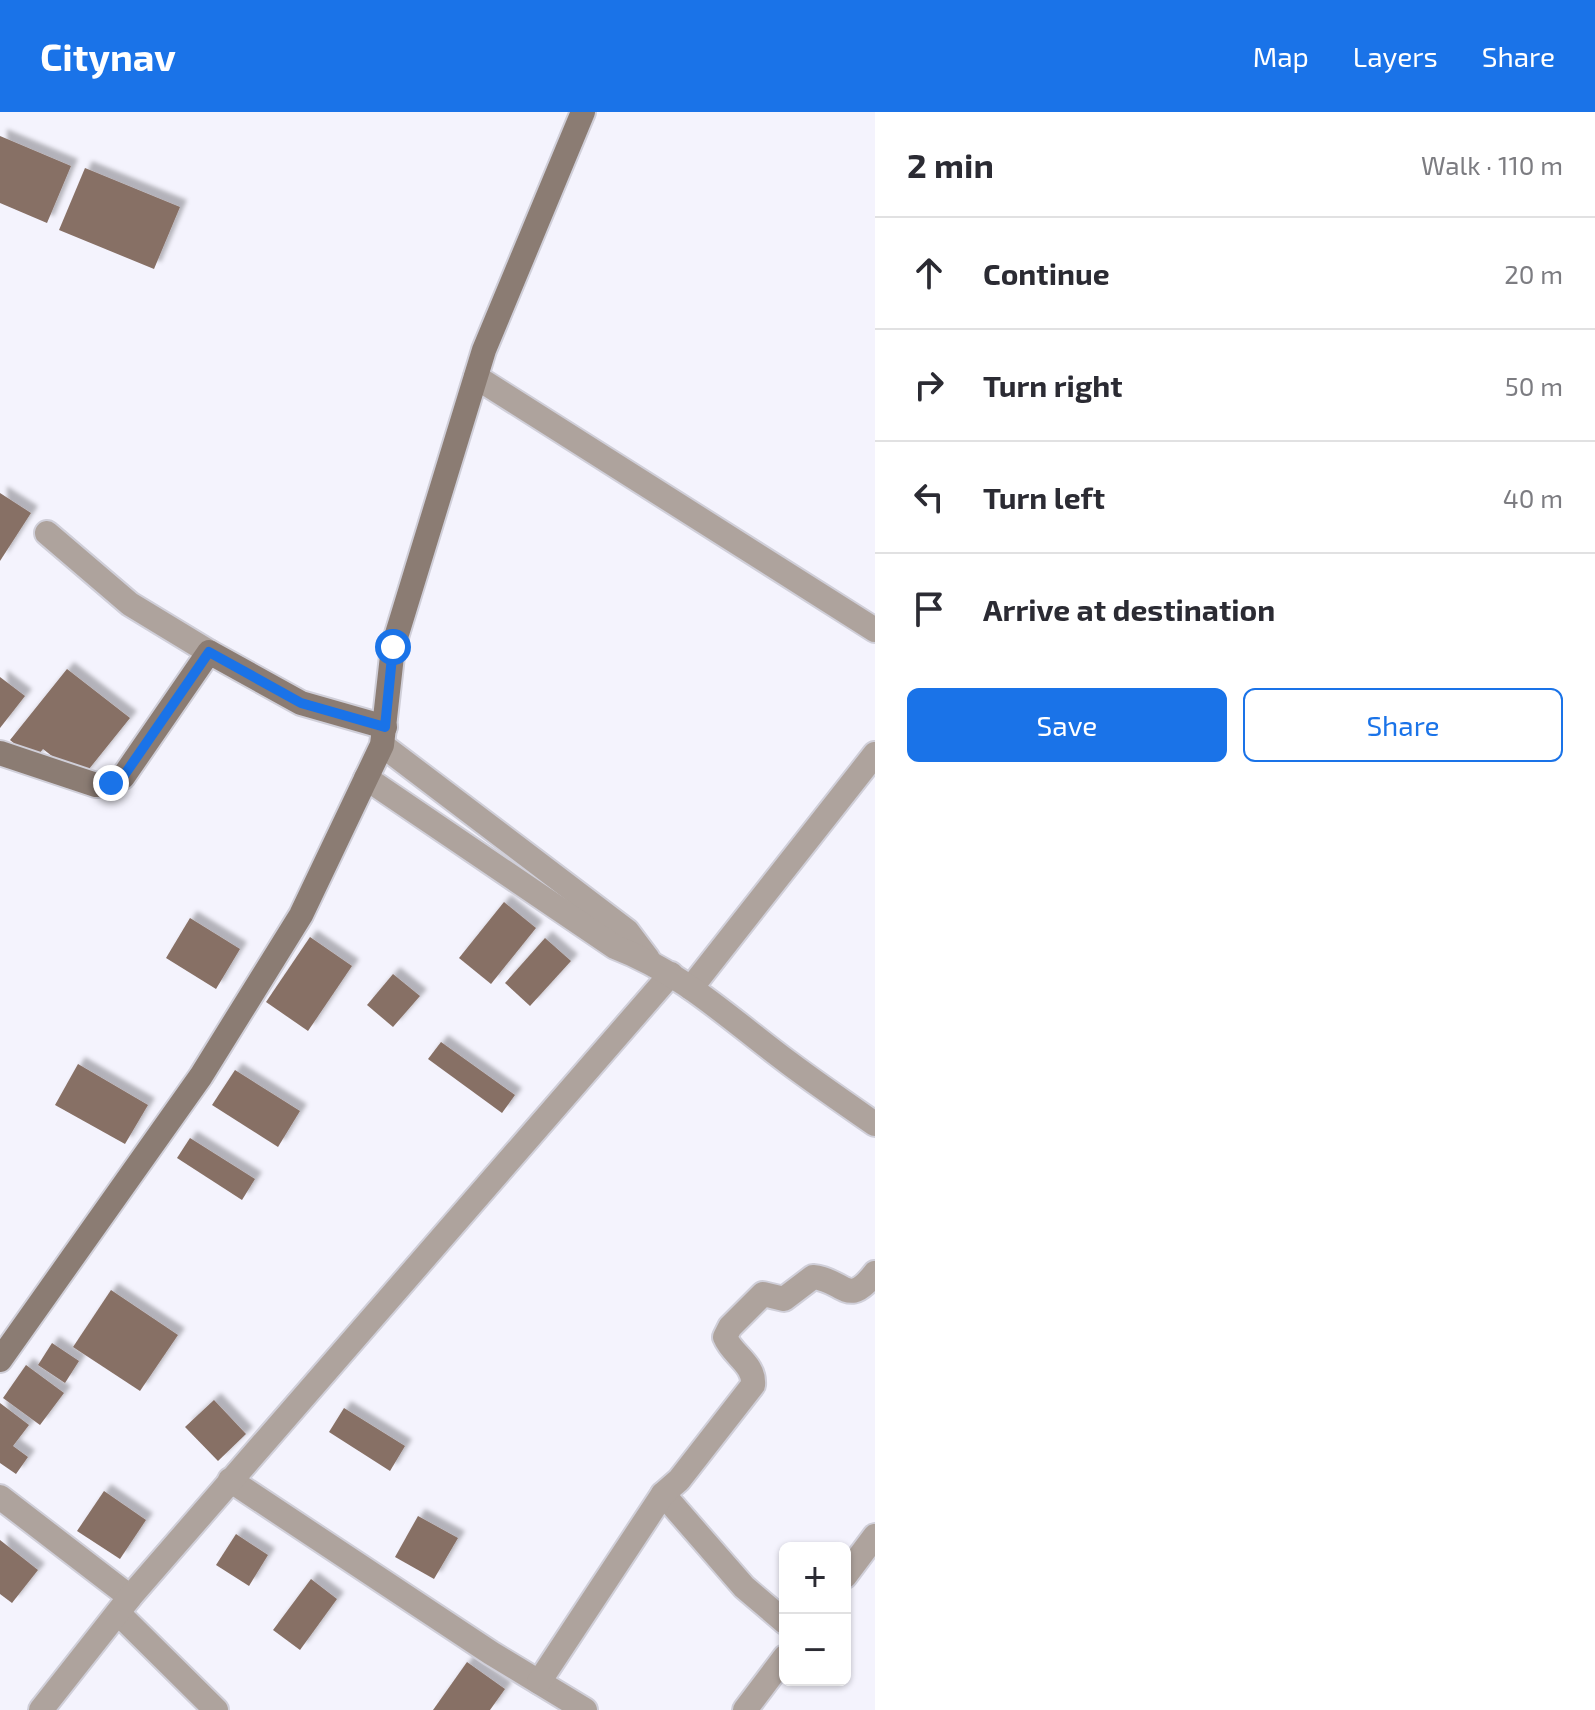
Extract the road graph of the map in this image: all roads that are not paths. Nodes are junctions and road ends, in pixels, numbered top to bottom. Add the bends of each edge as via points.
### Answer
1 (583, 112) edge
2 (476, 377) junction
3 (47, 533) dead end
4 (875, 630) edge
5 (209, 652) junction
6 (383, 736) junction
7 (0, 753) edge
8 (875, 754) edge
9 (366, 778) junction
10 (648, 959) junction
11 (681, 981) junction
12 (875, 1124) edge
13 (875, 1273) edge
14 (0, 1360) edge
15 (230, 1480) junction
16 (663, 1494) junction
17 (0, 1497) edge
18 (875, 1536) edge
19 (851, 1568) edge
20 (124, 1605) junction
21 (779, 1617) edge
22 (779, 1665) edge
23 (539, 1682) junction
24 (41, 1710) edge
25 (216, 1710) edge
26 (585, 1710) edge
27 (745, 1710) edge

1 - 2 main road
2 - 4 street
2 - 6 main road via 393,647
3 - 5 street via 130,604
5 - 6 main road via 301,703
5 - 7 main road via 123,777 111,783 96,785
6 - 9 main road
6 - 10 street via 627,931
8 - 11 street
9 - 10 street via 615,947
9 - 14 main road via 301,915 201,1076
10 - 11 street
11 - 12 street
11 - 15 street
13 - 16 street via 858,1291 813,1277 784,1299 763,1294 730,1327 728,1346 749,1367 753,1385
15 - 20 street
15 - 23 street
16 - 21 street via 744,1587
16 - 23 street
17 - 20 street
18 - 19 street
20 - 24 street
20 - 25 street
22 - 27 street
23 - 26 street

